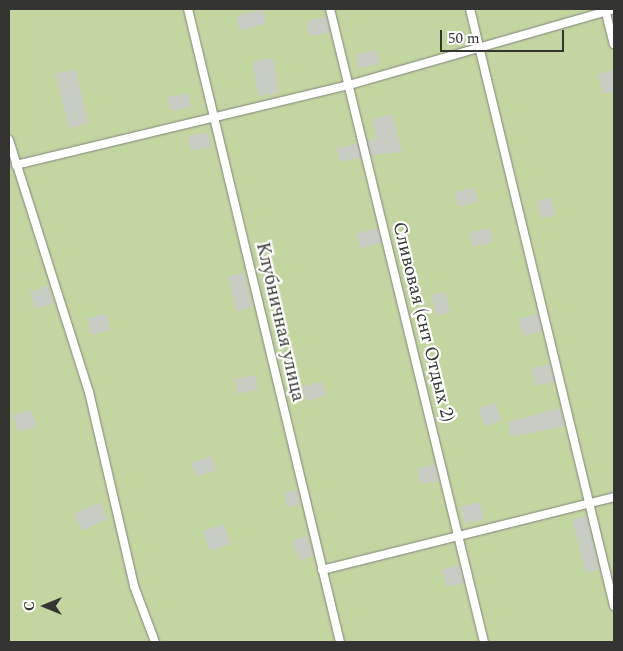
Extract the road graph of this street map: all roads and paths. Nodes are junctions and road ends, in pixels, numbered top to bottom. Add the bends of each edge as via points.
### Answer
1 (188, 9) edge
2 (330, 9) edge
3 (470, 9) edge
4 (614, 9) edge
5 (605, 10) edge
6 (614, 44) edge
7 (478, 47) junction
8 (348, 85) junction
9 (214, 116) junction
10 (9, 140) edge
11 (16, 165) junction
12 (614, 497) edge
13 (592, 503) junction
14 (457, 534) junction
15 (322, 570) junction
16 (614, 606) edge
17 (156, 642) edge
18 (340, 642) edge
19 (484, 642) edge

1 - 9 lane, Клубничная улица
2 - 8 lane, Сливовая (снт Отдых 2)
3 - 7 lane
4 - 5 lane
5 - 6 lane
5 - 7 lane
7 - 8 lane
7 - 13 lane
8 - 9 lane
8 - 14 lane, Сливовая (снт Отдых 2)
9 - 11 lane
9 - 15 lane, Клубничная улица
10 - 11 lane
11 - 17 lane via 89,392 134,586
12 - 13 lane
13 - 14 lane
13 - 16 lane
14 - 15 lane
14 - 19 lane, Сливовая (снт Отдых 2)
15 - 18 lane, Клубничная улица

